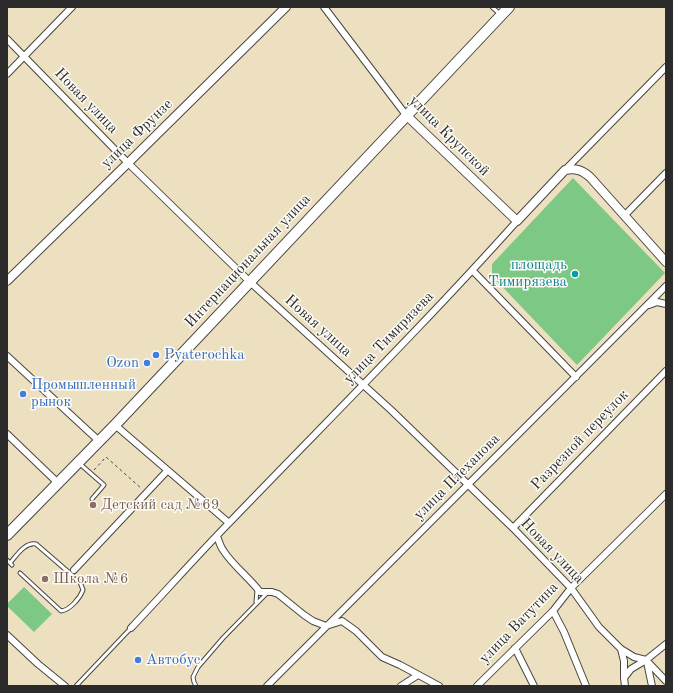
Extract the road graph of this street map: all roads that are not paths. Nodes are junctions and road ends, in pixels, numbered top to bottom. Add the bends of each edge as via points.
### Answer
1 (72, 7) edge
2 (286, 7) edge
3 (324, 7) edge
4 (492, 7) edge
5 (509, 7) edge
6 (501, 15) junction
7 (7, 39) edge
8 (24, 57) junction
9 (666, 67) edge
10 (7, 74) edge
11 (406, 115) junction
12 (128, 163) junction
13 (565, 170) junction
14 (666, 173) edge
15 (624, 216) junction
16 (517, 221) junction
17 (666, 262) edge
18 (473, 271) junction
19 (7, 281) edge
20 (250, 282) junction
21 (666, 286) edge
22 (666, 304) edge
23 (646, 306) junction
24 (7, 356) edge
25 (666, 371) edge
26 (576, 377) junction
27 (364, 385) junction
28 (115, 425) junction
29 (7, 434) edge
30 (99, 441) junction
31 (78, 462) junction
32 (167, 471) junction
33 (58, 483) junction
34 (468, 484) junction
35 (666, 494) edge
36 (92, 499) dead end
37 (229, 523) junction
38 (513, 528) junction
39 (7, 535) edge
40 (217, 536) junction
41 (10, 562) edge
42 (72, 572) junction
43 (20, 573) dead end
44 (256, 588) junction
45 (571, 588) junction
46 (267, 593) junction
47 (256, 604) junction
48 (552, 610) junction
49 (326, 626) junction
50 (131, 628) joint
51 (7, 635) edge
52 (666, 644) edge
53 (515, 648) junction
54 (621, 649) junction
55 (646, 660) junction
56 (418, 675) junction
57 (624, 678) junction
58 (666, 681) edge
59 (65, 686) edge
60 (76, 686) edge
61 (196, 686) edge
62 (268, 686) edge
63 (401, 686) edge
64 (439, 686) edge
65 (477, 686) edge
66 (534, 686) edge
67 (586, 686) edge
68 (625, 686) edge
69 (652, 686) edge

1 - 8 street
2 - 12 street, улица Фрунзе
3 - 11 street, улица Крупской
4 - 6 lane
5 - 6 main road, Интернациональная улица
6 - 11 main road, Интернациональная улица
7 - 8 street, Новая улица
8 - 10 street
8 - 12 street, Новая улица
9 - 13 street, улица Тимирязева
11 - 16 street, улица Крупской
11 - 20 main road, Интернациональная улица
12 - 19 street, улица Фрунзе
12 - 20 street, Новая улица
13 - 15 street via 577,170 586,174
13 - 16 street, улица Тимирязева
14 - 15 street
15 - 17 street
16 - 18 street, улица Тимирязева
18 - 26 street
18 - 27 street, улица Тимирязева
20 - 27 street, Новая улица
20 - 28 main road, Интернациональная улица
21 - 23 street, улица Плеханова
22 - 23 street via 656,302
23 - 26 street, улица Плеханова
24 - 30 street
25 - 38 street, Разрезной переулок
26 - 34 street, улица Плеханова
27 - 34 street, Новая улица
27 - 37 street, улица Тимирязева
28 - 30 main road, Интернациональная улица
28 - 32 street
29 - 33 street
30 - 31 main road, Интернациональная улица
31 - 33 main road, Интернациональная улица
31 - 36 lane via 104,485
32 - 37 street
32 - 42 street
33 - 39 main road, Интернациональная улица
34 - 38 street, Новая улица
34 - 49 street, улица Плеханова
35 - 45 street, улица Ватутина
37 - 40 street, улица Тимирязева
38 - 45 street, Новая улица
40 - 44 street via 222,549
40 - 50 street, улица Тимирязева
41 - 42 lane via 25,546 33,544
42 - 43 lane via 83,590 64,611
44 - 46 street
44 - 47 lane
45 - 48 street, улица Ватутина
45 - 54 street, Новая улица via 600,627
46 - 47 lane
46 - 49 street via 278,594 313,621
47 - 61 lane via 195,670 193,677
48 - 53 street, улица Ватутина
48 - 67 street
49 - 56 street via 342,621 382,657
49 - 62 street, улица Плеханова
50 - 60 lane
51 - 59 street
52 - 55 street
53 - 65 street, улица Ватутина
53 - 66 street
54 - 55 street, Новая улица via 634,657
54 - 57 street
55 - 57 street via 631,669
55 - 58 street
55 - 69 street
56 - 63 street
56 - 64 street
57 - 68 street

